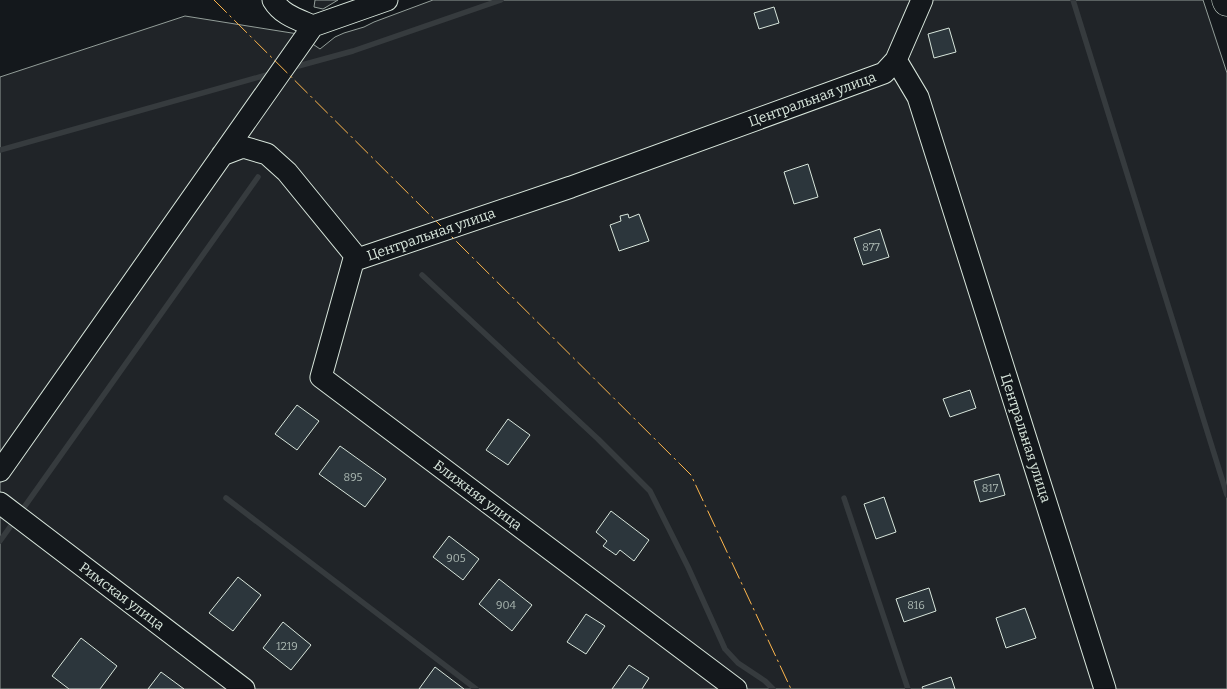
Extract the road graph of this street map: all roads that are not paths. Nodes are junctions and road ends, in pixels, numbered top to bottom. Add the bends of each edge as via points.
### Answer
1 (273, 0) edge
2 (387, 0) edge
3 (922, 0) edge
4 (312, 26) junction
5 (896, 60) junction
6 (222, 154) junction
7 (355, 254) junction
8 (0, 472) edge
9 (0, 503) edge
10 (244, 689) edge
11 (736, 689) edge
12 (1105, 689) edge

1 - 4 lane via 286,14
2 - 4 lane
3 - 5 lane
4 - 6 lane
5 - 7 lane, Центральная улица via 884,72 571,187 358,259
5 - 12 lane, Центральная улица via 918,97
6 - 7 lane, Центральная улица via 243,147 267,154 287,172
6 - 8 lane
7 - 11 lane, Ближняя улица via 321,377
9 - 10 lane, Римская улица

